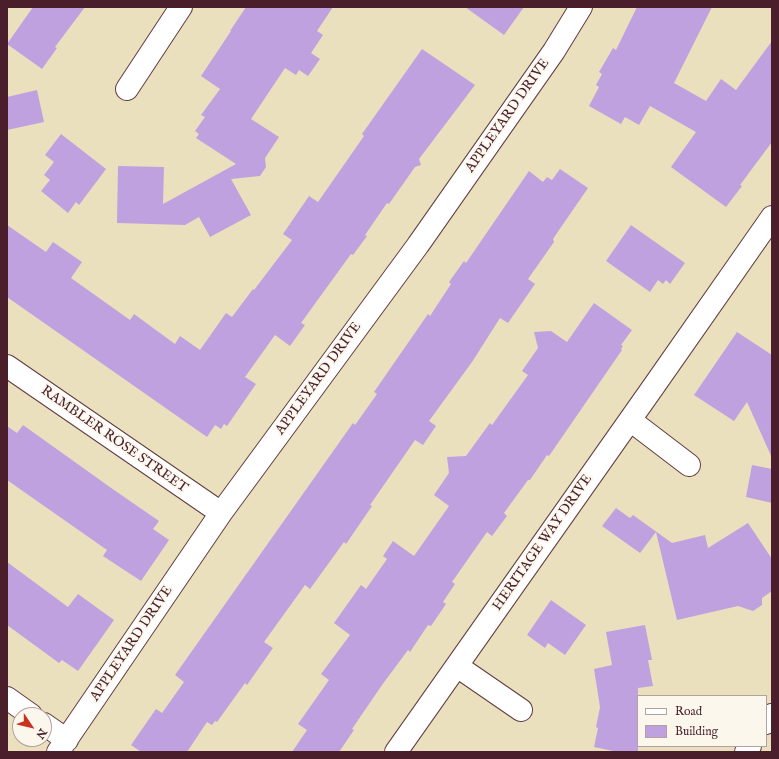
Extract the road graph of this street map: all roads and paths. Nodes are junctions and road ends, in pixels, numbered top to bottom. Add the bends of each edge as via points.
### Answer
1 (180, 7) edge
2 (581, 7) edge
3 (127, 89) dead end
4 (772, 217) edge
5 (7, 366) edge
6 (630, 420) junction
7 (689, 465) dead end
8 (221, 513) junction
9 (457, 666) junction
10 (7, 698) edge
11 (20, 707) edge
12 (521, 710) dead end
13 (52, 733) edge
14 (63, 746) edge
15 (396, 752) edge

1 - 3 street
2 - 8 street, APPLEYARD DRIVE via 554,51 418,245
4 - 6 street, HERITAGE WAY DRIVE
5 - 8 street, RAMBLER ROSE STREET
6 - 7 street
6 - 9 street, HERITAGE WAY DRIVE
8 - 14 street, APPLEYARD DRIVE
9 - 12 street
9 - 15 street, HERITAGE WAY DRIVE
10 - 11 street
13 - 14 street

